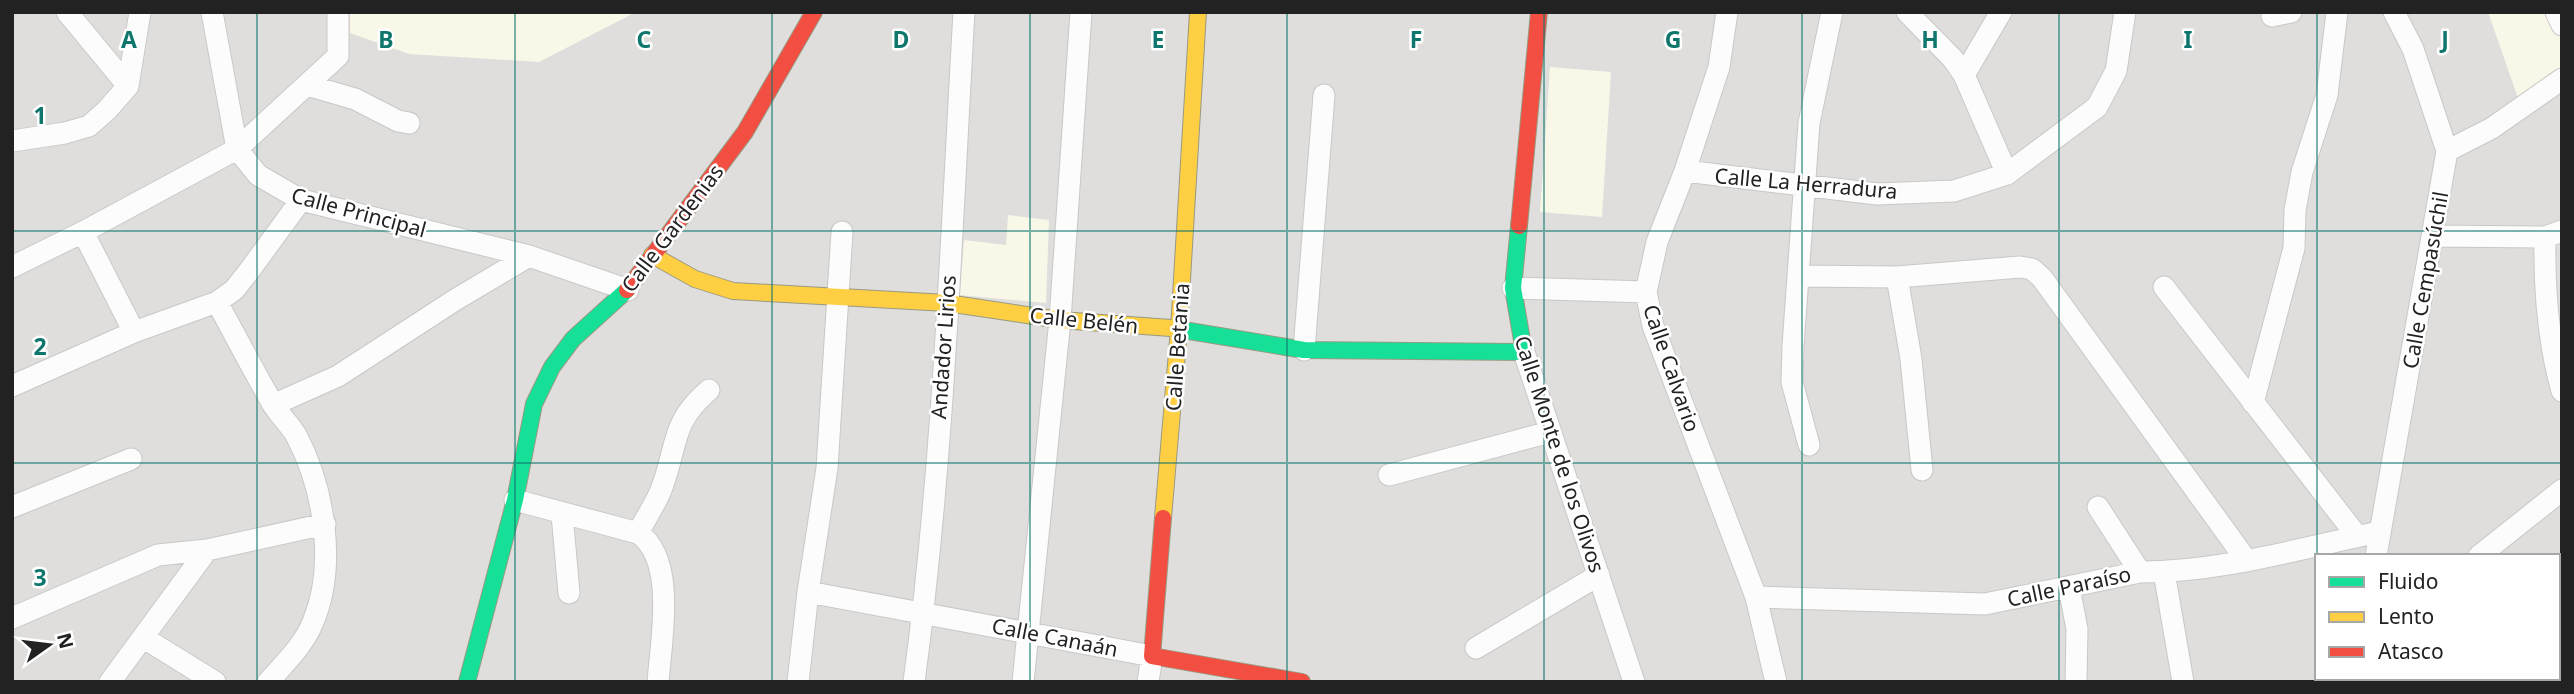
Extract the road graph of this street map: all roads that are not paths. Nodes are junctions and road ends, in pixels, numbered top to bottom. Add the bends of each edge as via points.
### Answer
1 (67, 12) edge
2 (139, 12) edge
3 (212, 12) edge
4 (338, 12) edge
5 (814, 12) edge
6 (964, 12) edge
7 (1081, 12) edge
8 (1198, 12) edge
9 (1539, 12) edge
10 (1727, 12) edge
11 (1832, 12) edge
12 (1907, 12) edge
13 (2001, 12) edge
14 (2126, 12) edge
15 (2337, 12) edge
16 (2394, 12) edge
17 (2556, 12) edge
18 (2562, 25) edge
19 (1964, 75) junction
20 (2562, 79) edge
21 (307, 85) junction
22 (128, 86) junction
23 (1324, 95) dead end
24 (409, 123) dead end
25 (12, 141) edge
26 (237, 149) junction
27 (2447, 151) junction
28 (1685, 171) junction
29 (2007, 174) junction
30 (1805, 185) junction
31 (301, 200) junction
32 (83, 232) junction
33 (842, 232) dead end
34 (2553, 234) edge
35 (2434, 236) junction
36 (652, 255) junction
37 (529, 256) junction
38 (12, 267) edge
39 (1798, 276) junction
40 (1897, 277) junction
41 (2164, 287) dead end
42 (1513, 288) junction
43 (628, 290) junction
44 (1646, 292) junction
45 (836, 298) junction
46 (217, 302) junction
47 (947, 303) junction
48 (1060, 320) junction
49 (1179, 329) junction
50 (134, 332) junction
51 (1304, 350) junction
52 (1524, 352) junction
53 (12, 386) edge
54 (709, 390) dead end
55 (2562, 391) edge
56 (2253, 403) junction
57 (273, 405) junction
58 (1550, 432) junction
59 (1810, 445) dead end
60 (131, 459) dead end
61 (1922, 470) dead end
62 (1389, 475) dead end
63 (2562, 490) edge
64 (515, 500) junction
65 (12, 507) edge
66 (2098, 507) dead end
67 (562, 514) junction
68 (325, 524) junction
69 (2379, 532) junction
70 (638, 533) junction
71 (2357, 536) junction
72 (207, 550) junction
73 (2376, 554) edge
74 (2482, 554) edge
75 (2247, 561) junction
76 (2140, 572) junction
77 (2164, 572) junction
78 (1599, 575) junction
79 (2069, 587) junction
80 (808, 592) junction
81 (569, 593) dead end
82 (1756, 597) junction
83 (923, 612) junction
84 (12, 618) edge
85 (1029, 633) junction
86 (144, 638) junction
87 (1476, 648) dead end
88 (1152, 656) junction
89 (110, 682) edge
90 (215, 682) edge
91 (268, 682) edge
92 (467, 682) edge
93 (659, 682) edge
94 (798, 682) edge
95 (914, 682) edge
96 (1023, 682) edge
97 (1148, 682) edge
98 (1302, 682) edge
99 (1634, 682) edge
100 (1776, 682) edge
101 (2076, 682) edge
102 (2183, 682) edge

1 - 22 street
2 - 22 street
3 - 26 street, Calle Principal
4 - 21 street via 338,56
5 - 36 street, Calle Gardenias via 745,132
6 - 47 street, Andador Lirios
7 - 48 street
8 - 49 street, Calle Betania
9 - 42 street, Calle Monte de los Olivos
10 - 28 street, Calle Calvario via 1719,67
11 - 30 street via 1809,123
12 - 19 street
13 - 19 street
14 - 29 street, Calle La Herradura via 2116,71 2097,107
15 - 56 street via 2327,95 2302,172 2294,248
16 - 27 street, Calle Cempasúchil via 2413,49
17 - 18 street
19 - 29 street
20 - 27 street via 2502,122
21 - 24 street via 355,99
21 - 26 street
22 - 25 street via 89,126
23 - 51 street
26 - 31 street, Calle Principal via 258,175
26 - 32 street
27 - 35 street, Calle Cempasúchil
28 - 30 street, Calle La Herradura
28 - 44 street, Calle Calvario via 1657,242
29 - 30 street, Calle La Herradura via 1954,191 1877,194
30 - 39 street
31 - 37 street, Calle Principal
31 - 46 street via 234,290
32 - 38 street
32 - 50 street
33 - 45 street
34 - 35 street
34 - 55 street via 2552,354
35 - 69 street, Calle Cempasúchil
36 - 43 street, Calle Gardenias
36 - 45 street, Calle Belén via 695,279 733,291
37 - 43 street, Calle Principal
37 - 57 street via 338,376
39 - 40 street
39 - 59 street via 1792,382
40 - 61 street
40 - 75 street via 2032,269
41 - 56 street
42 - 44 street
42 - 52 street, Calle Monte de los Olivos
43 - 64 street, Calle Gardenias via 573,339 552,367 534,404
44 - 82 street, Calle Calvario via 1653,326
45 - 47 street, Calle Belén
45 - 80 street via 827,468
46 - 50 street
46 - 57 street
47 - 48 street, Calle Belén
47 - 83 street, Andador Lirios
48 - 49 street, Calle Belén
48 - 85 street
49 - 51 street, Calle Belén
49 - 88 street, Calle Betania
50 - 53 street
51 - 52 street, Calle Belén
52 - 58 street, Calle Monte de los Olivos
54 - 70 street via 689,407 681,422 661,491
56 - 71 street
57 - 68 street via 296,435 317,485
58 - 62 street
58 - 78 street, Calle Monte de los Olivos
60 - 65 street
63 - 74 street
64 - 67 street
64 - 92 street, Calle Gardenias
66 - 76 street
67 - 70 street
67 - 81 street
68 - 72 street
68 - 91 street via 326,549 313,624
69 - 71 street, Calle Paraíso
69 - 73 street, Calle Cempasúchil
70 - 93 street via 653,548 660,566 664,595
71 - 75 street, Calle Paraíso
72 - 84 street via 158,555
72 - 86 street
75 - 77 street, Calle Paraíso
76 - 77 street, Calle Paraíso
76 - 79 street, Calle Paraíso
77 - 102 street
78 - 87 street
78 - 99 street, Calle Monte de los Olivos
79 - 82 street, Calle Paraíso via 1985,604
79 - 101 street via 2077,629
80 - 83 street, Calle Canaán
80 - 94 street
82 - 100 street, Calle Calvario
83 - 85 street, Calle Canaán
83 - 95 street, Andador Lirios
85 - 88 street, Calle Canaán
85 - 96 street
86 - 89 street
86 - 90 street
88 - 97 street, Calle Betania
88 - 98 street, Calle Canaán

